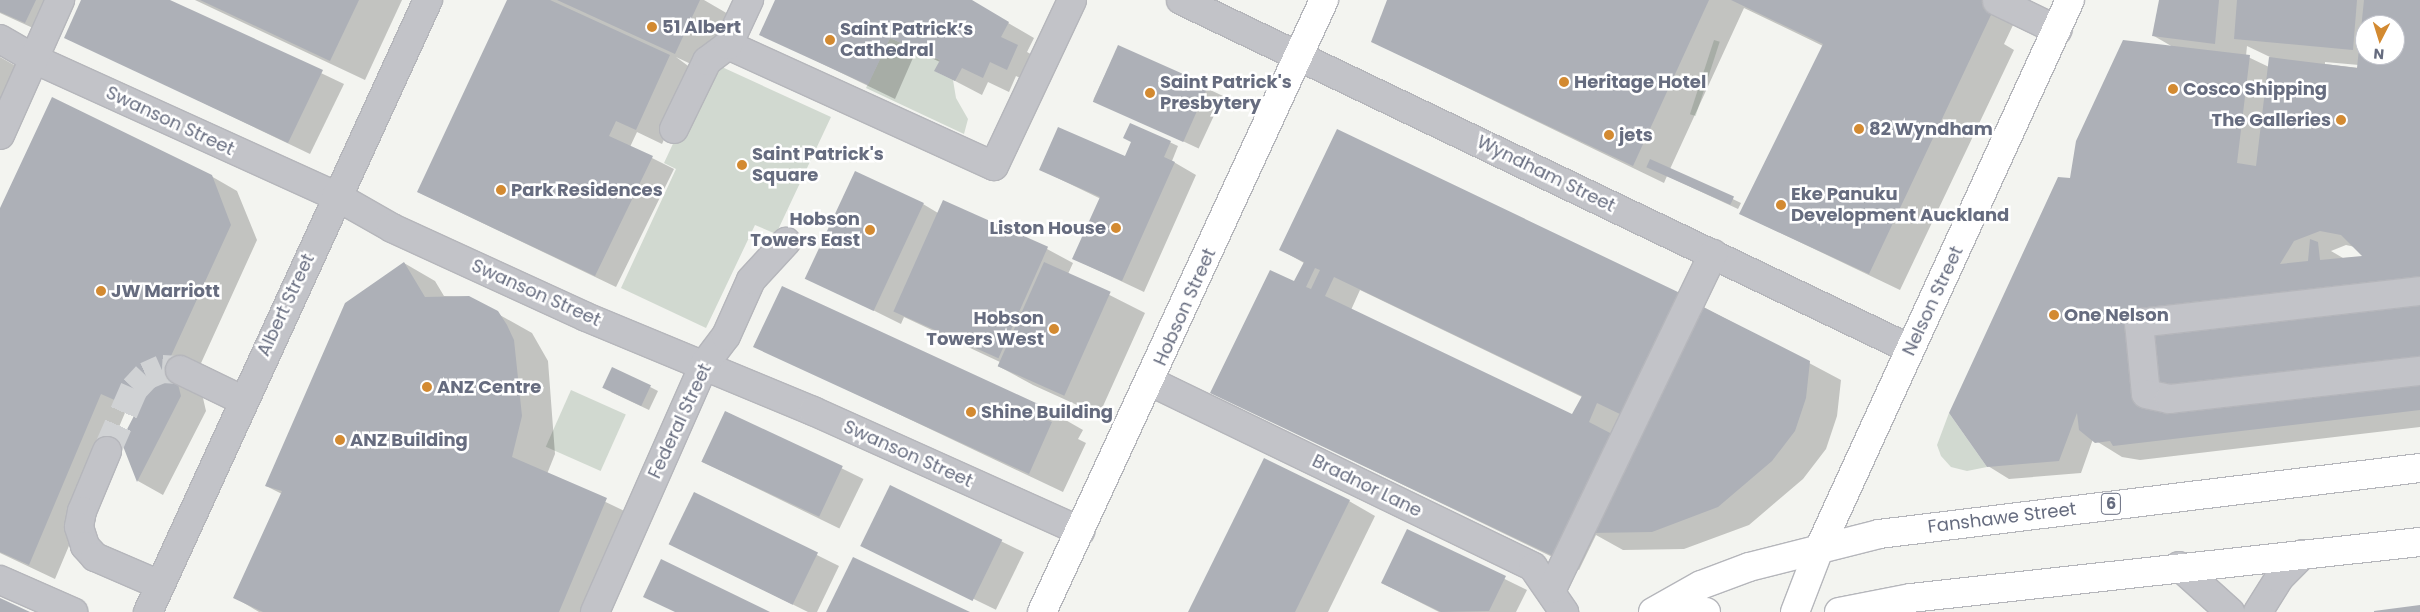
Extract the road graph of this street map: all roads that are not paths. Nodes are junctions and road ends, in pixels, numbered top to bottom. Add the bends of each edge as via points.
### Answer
1 (60, 0) edge
2 (428, 0) edge
3 (749, 0) edge
4 (1072, 0) edge
5 (1181, 0) edge
6 (1324, 0) edge
7 (2070, 0) edge
8 (1997, 1) dead end
9 (2057, 30) junction
10 (0, 39) edge
11 (728, 45) junction
12 (1298, 57) junction
13 (34, 59) junction
14 (674, 129) dead end
15 (0, 135) edge
16 (336, 196) junction
17 (786, 242) dead end
18 (1713, 254) junction
19 (2420, 291) edge
20 (1910, 349) junction
21 (704, 365) junction
22 (180, 370) tunnel mouth
23 (2420, 371) edge
24 (1151, 382) junction
25 (242, 400) junction
26 (107, 451) tunnel mouth
27 (2420, 468) edge
28 (1080, 531) junction
29 (2420, 542) edge
30 (1820, 547) junction
31 (2304, 554) junction
32 (2179, 566) junction
33 (0, 580) edge
34 (160, 585) junction
35 (1558, 601) edge
36 (1655, 611) edge
37 (73, 612) edge
38 (148, 612) edge
39 (595, 612) edge
40 (1042, 612) edge
41 (1706, 612) edge
42 (1795, 612) edge
43 (1839, 612) edge
44 (2230, 612) edge
45 (2258, 612) edge

1 - 13 street
2 - 16 street, Albert Street
3 - 11 street
4 - 11 street via 994,166
5 - 12 street, Wyndham Street
6 - 12 main road, Hobson Street
7 - 9 main road, Nelson Street
8 - 9 street
9 - 20 main road, Nelson Street
10 - 13 street, Swanson Street
11 - 14 street via 707,61
12 - 18 street, Wyndham Street
12 - 24 main road, Hobson Street
13 - 15 street
13 - 16 street, Swanson Street
16 - 21 street, Swanson Street via 392,228
16 - 25 street, Albert Street
17 - 21 street, Federal Street via 752,280 726,336
18 - 20 street, Wyndham Street
18 - 35 street
19 - 23 street via 2139,323 2146,394 2169,399
20 - 30 main road, Nelson Street
21 - 28 street, Swanson Street
21 - 39 street, Federal Street
22 - 25 street
24 - 28 main road, Hobson Street
24 - 35 street, Bradnor Lane via 1533,567
25 - 34 street, Albert Street
26 - 34 street via 82,512 79,527 85,546 95,557
27 - 30 main road, Fanshawe Street / 6 via 2033,513
28 - 40 main road, Hobson Street
29 - 31 main road
30 - 36 main road, Fanshawe Street / 6 via 1702,585
30 - 42 main road, Nelson Street
31 - 32 main road
31 - 45 street via 2279,578
32 - 43 main road via 1911,598
32 - 44 street
33 - 37 street
34 - 38 street, Albert Street
36 - 41 main road, Fanshawe Street / 6

